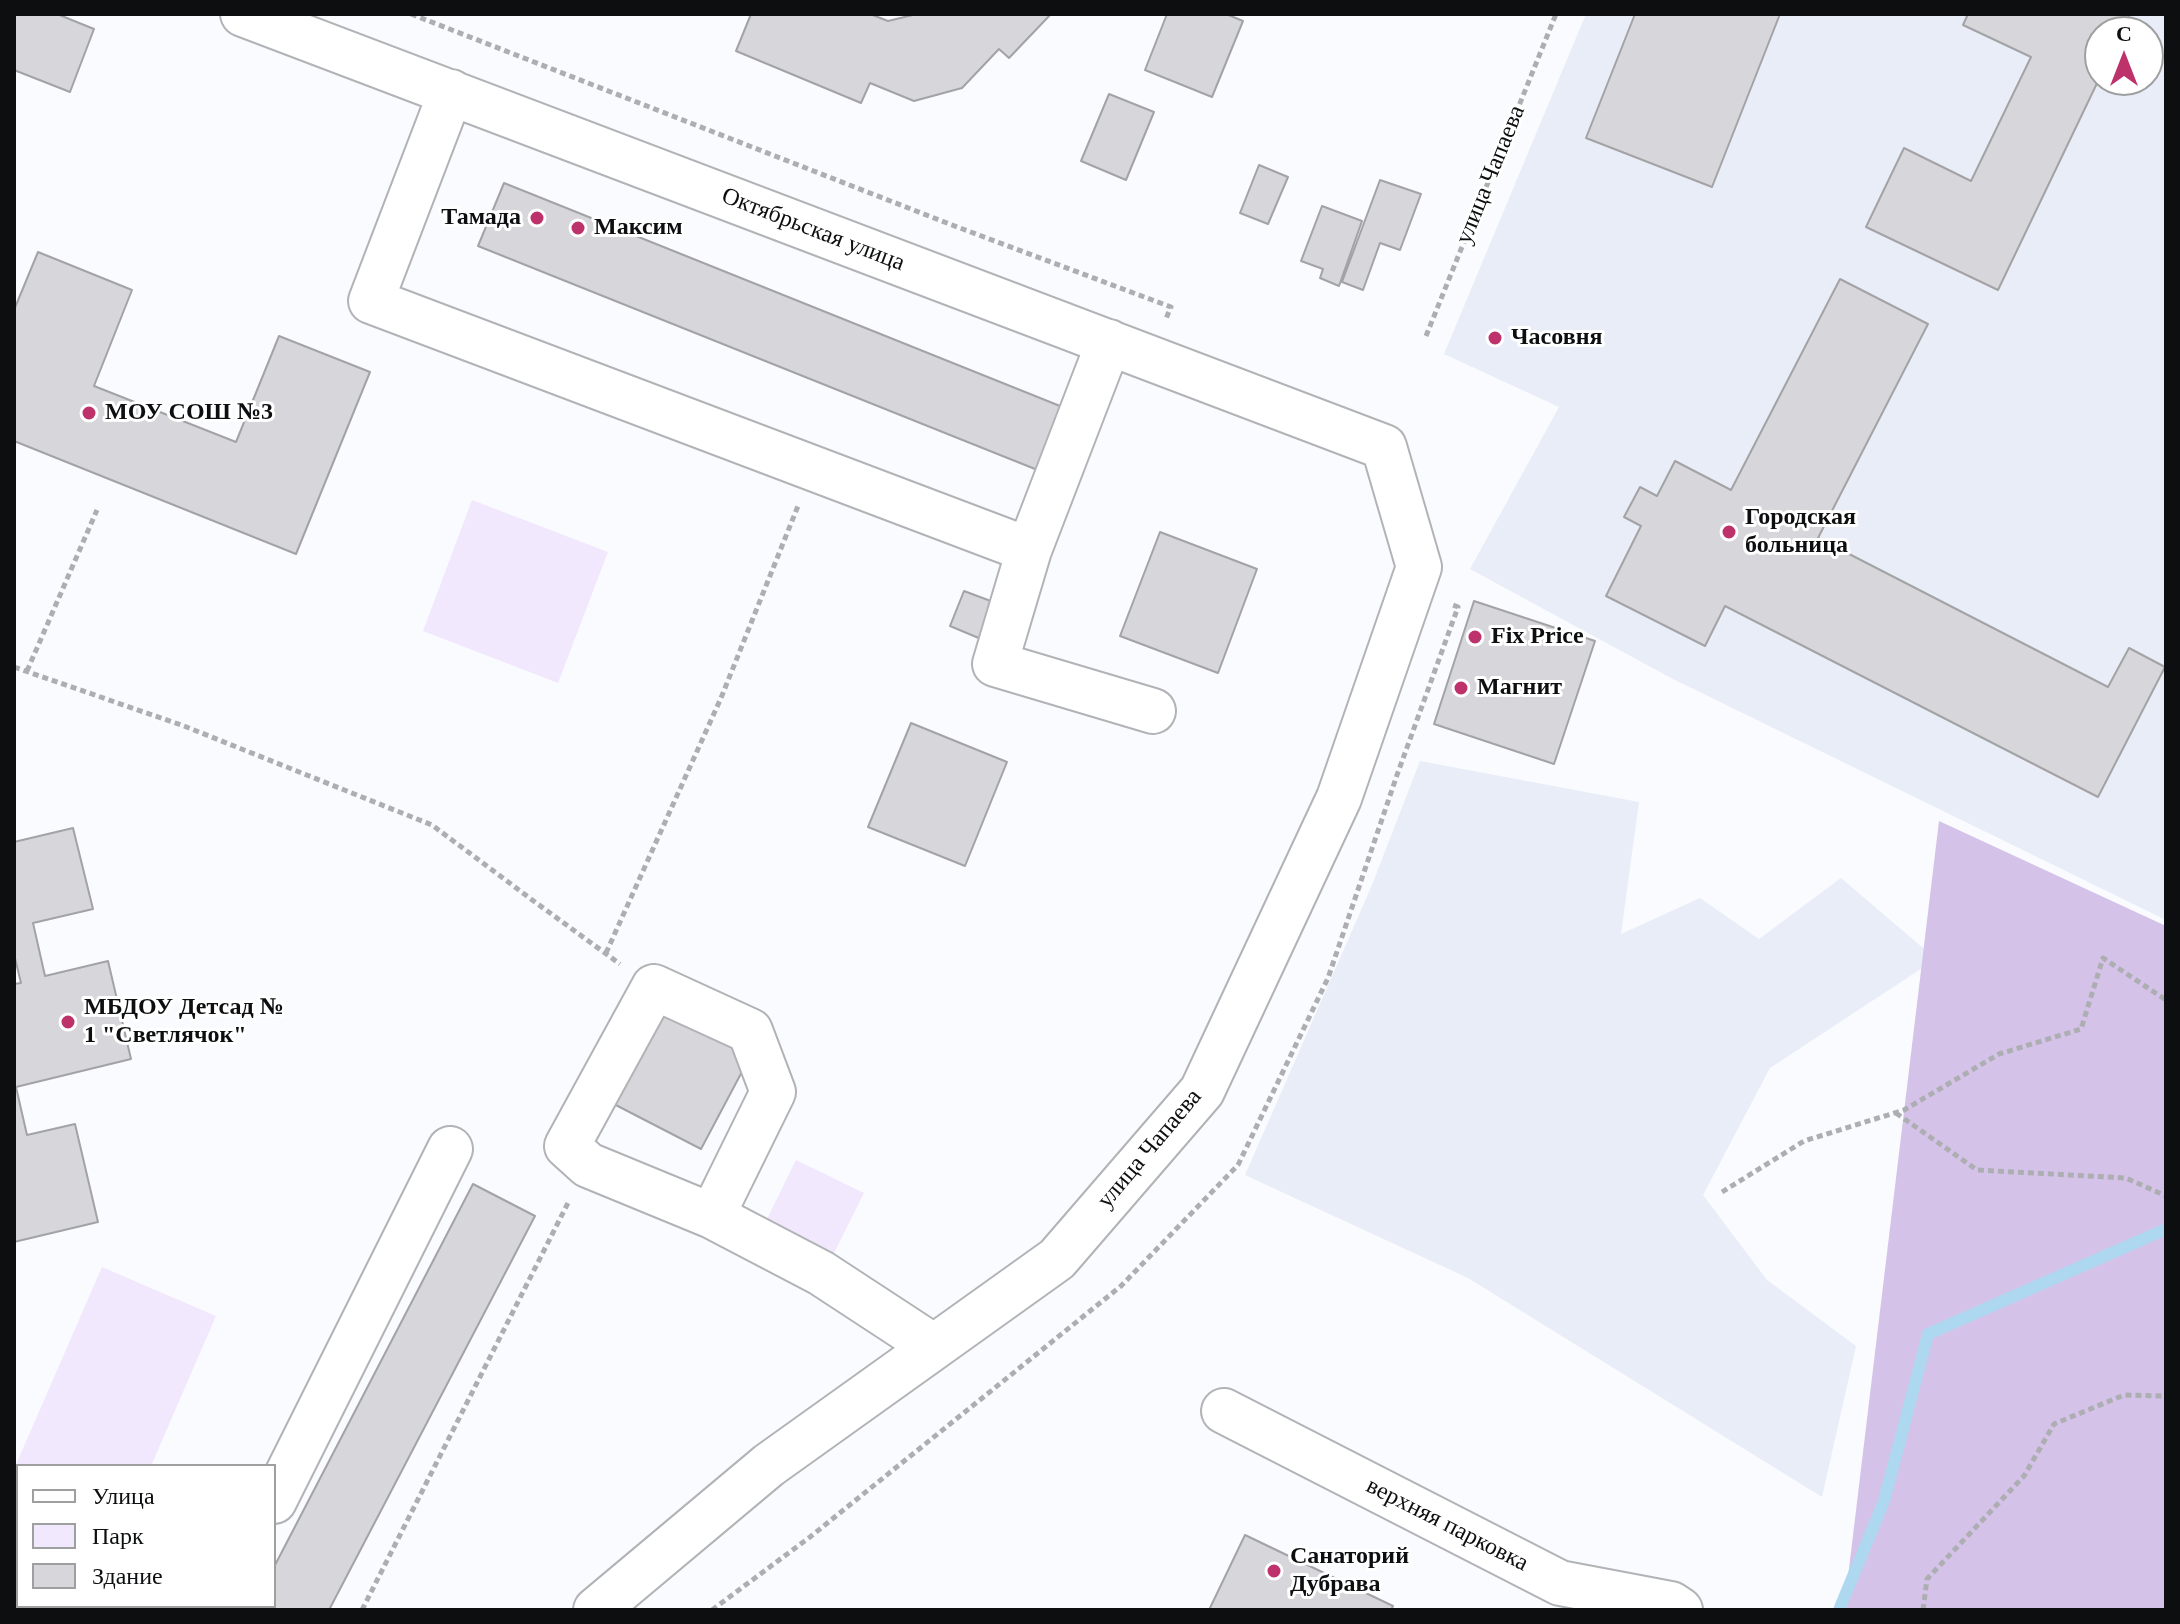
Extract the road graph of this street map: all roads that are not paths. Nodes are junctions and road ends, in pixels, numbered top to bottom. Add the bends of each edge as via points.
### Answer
1 (243, 14) edge
2 (451, 92) junction
3 (1109, 342) junction
4 (1384, 447) joint
5 (1029, 550) junction
6 (1153, 711) dead end
7 (450, 1149) dead end
8 (712, 1216) junction
9 (934, 1347) junction
10 (1224, 1411) dead end
11 (276, 1497) edge
12 (596, 1610) edge
13 (1680, 1610) edge

1 - 2 street, Октябрьская улица
2 - 3 street, Октябрьская улица
2 - 5 street via 371,301
3 - 4 street, Октябрьская улица
3 - 5 street
4 - 9 street, улица Чапаева via 1419,567 1339,798 1202,1091 1057,1259
5 - 6 street via 995,664
7 - 11 street
8 - 8 street via 588,1165 567,1146 654,987 750,1031 773,1092
8 - 9 street via 821,1273
9 - 12 street, улица Чапаева via 769,1465
10 - 13 street, верхняя парковка via 1560,1583

